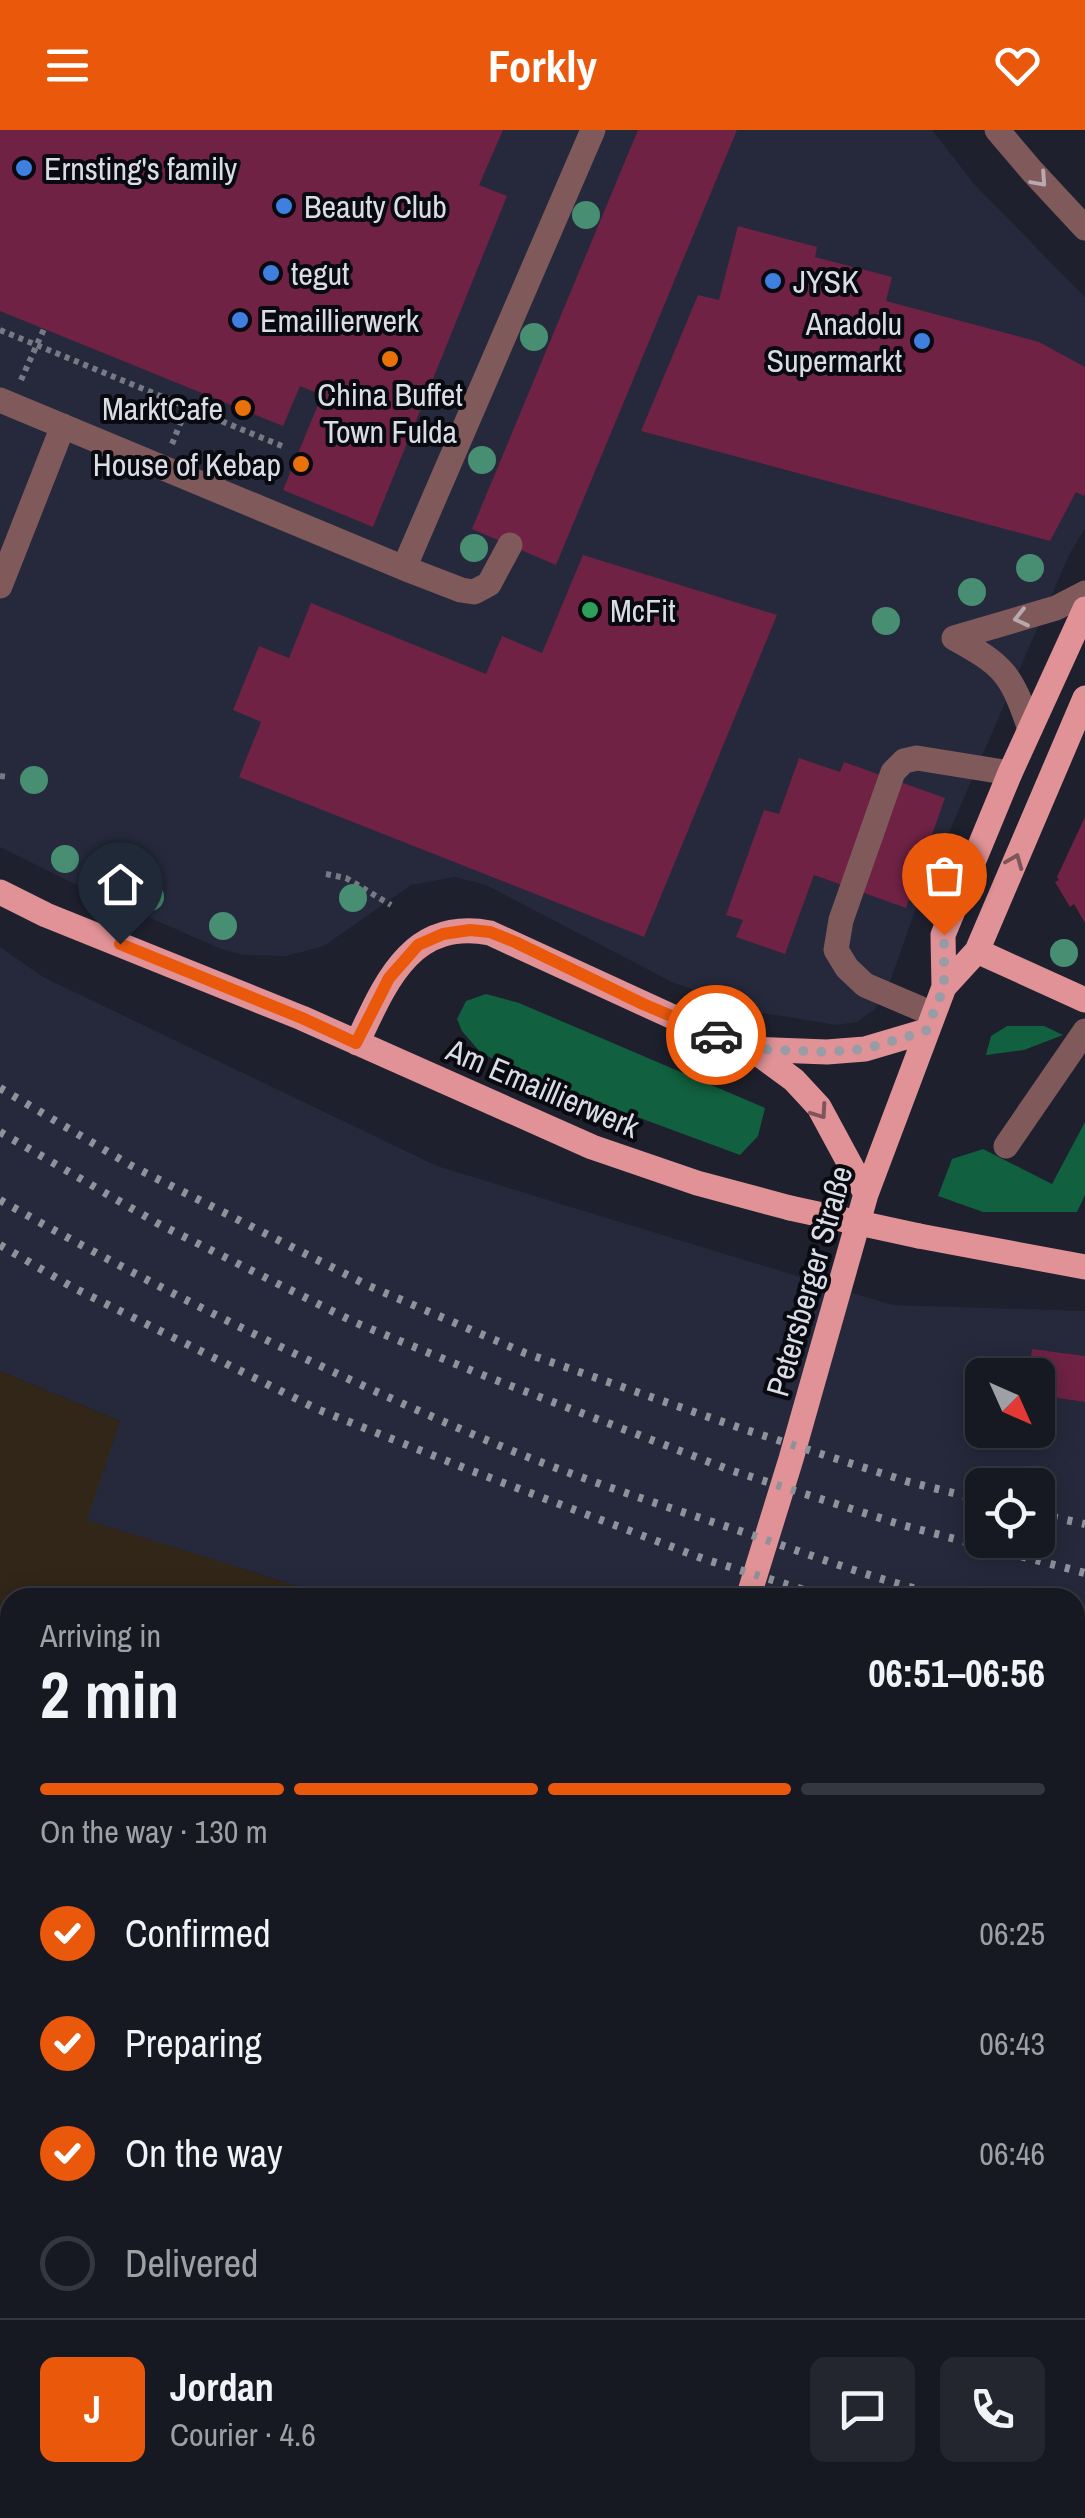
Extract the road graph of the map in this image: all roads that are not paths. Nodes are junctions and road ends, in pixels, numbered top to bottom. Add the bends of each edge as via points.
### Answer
1 (593, 130) edge
2 (997, 130) edge
3 (1085, 228) edge
4 (5, 402) edge
5 (63, 426) junction
6 (510, 545) dead end
7 (404, 568) junction
8 (0, 586) edge
9 (1085, 593) edge
10 (1085, 608) edge
11 (1085, 698) edge
12 (1030, 729) junction
13 (1010, 773) junction
14 (0, 892) edge
15 (978, 951) junction
16 (944, 987) junction
17 (1085, 1000) edge
18 (930, 1022) junction
19 (1085, 1031) edge
20 (356, 1043) junction
21 (752, 1049) junction
22 (1006, 1146) dead end
23 (866, 1194) junction
24 (1085, 1267) edge
25 (751, 1588) edge

1 - 7 street
2 -> 3 street
4 - 5 street
5 - 7 street
5 - 8 street
6 - 7 street via 489,584 474,592
9 -> 12 street via 954,638 1002,669
10 - 12 main road, Petersberger Straße
15 -> 11 main road, Petersberger Straße
12 - 13 main road, Petersberger Straße
13 - 16 main road, Petersberger Straße via 944,935
13 - 18 street via 904,761 893,772 841,920 836,950 847,968
14 - 20 main road, Am Emaillierwerk
15 - 16 main road, Petersberger Straße
15 - 17 main road
16 - 18 main road, Petersberger Straße
18 - 21 main road via 865,1049
18 - 23 main road, Petersberger Straße
19 - 22 street
20 - 21 main road via 389,978 418,945 470,930 515,942
20 - 24 main road, Am Emaillierwerk, bridge via 592,1147 697,1183
21 -> 23 main road via 819,1108
23 - 25 main road, Petersberger Straße

